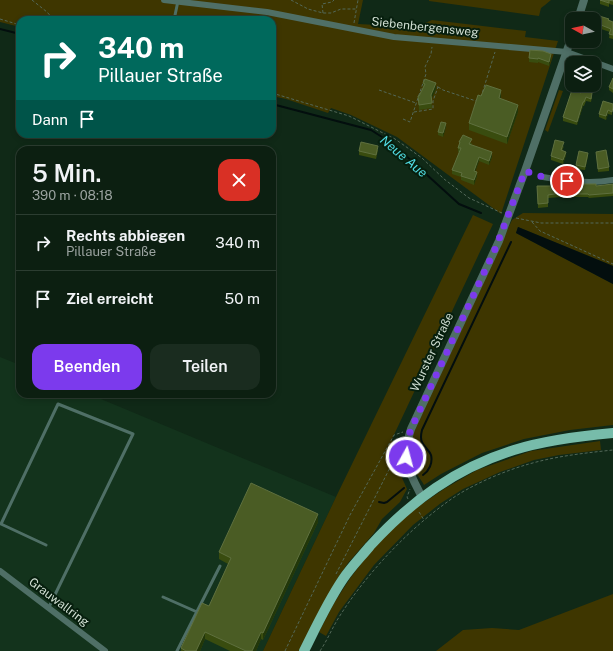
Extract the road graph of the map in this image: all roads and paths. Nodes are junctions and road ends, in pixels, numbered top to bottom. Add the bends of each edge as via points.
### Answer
1 (32, 0) edge
2 (164, 0) edge
3 (292, 0) edge
4 (334, 0) edge
5 (358, 0) edge
6 (584, 0) edge
7 (178, 1) edge
8 (356, 9) junction
9 (580, 12) edge
10 (323, 13) junction
11 (50, 16) edge
12 (175, 16) edge
13 (0, 19) edge
14 (16, 24) edge
15 (353, 29) junction
16 (432, 40) junction
17 (497, 46) junction
18 (568, 48) edge
19 (567, 52) junction
20 (613, 69) edge
21 (430, 84) edge
22 (438, 88) junction
23 (379, 90) dead end
24 (276, 94) edge
25 (417, 103) junction
26 (414, 112) junction
27 (403, 119) dead end
28 (543, 177) dead end
29 (613, 180) edge
30 (508, 216) junction
31 (532, 222) junction
32 (613, 223) edge
33 (613, 264) edge
34 (411, 429) junction
35 (613, 433) edge
36 (400, 448) dead end
37 (613, 450) edge
38 (422, 497) junction
39 (413, 504) junction
40 (424, 520) junction
41 (46, 545) dead end
42 (220, 566) dead end
43 (0, 571) edge
44 (333, 580) dead end
45 (163, 597) dead end
46 (48, 608) junction
47 (197, 612) junction
48 (105, 651) edge
49 (177, 651) edge
50 (285, 651) edge
51 (304, 651) edge
52 (320, 651) edge

1 - 11 path
2 - 7 street, Siebenbergensweg
3 - 10 path via 308,9
4 - 10 path via 322,4
5 - 8 path
6 - 9 street
7 - 12 lane
7 - 15 street, Siebenbergensweg via 267,12
8 - 10 path
8 - 15 path
13 - 14 path
15 - 16 street, Siebenbergensweg via 394,37
16 - 17 street, Siebenbergensweg
16 - 25 path via 425,67 426,74
17 - 19 street, Siebenbergensweg
17 - 22 path via 479,102
18 - 19 street, Wurster Straße
19 - 20 street, Siebenbergensweg
19 - 30 street, Wurster Straße
21 - 22 path
22 - 26 path via 433,100 433,109
23 - 25 path
24 - 30 path via 349,116 396,138 469,198
25 - 26 path
26 - 27 path via 410,122
28 - 29 street via 586,182
30 - 31 path
30 - 34 street, Wurster Straße
31 - 32 path
31 - 33 path via 540,231
34 - 38 street, Wurster Straße via 407,441 408,470
34 - 50 path via 394,435 350,516
35 - 38 main road via 562,439 515,449 469,467
36 - 44 path
37 - 40 path via 549,459 505,472 465,491
38 - 39 main road
39 - 40 path
39 - 51 main road via 384,531 342,580
40 - 52 path via 378,565 341,614
41 - 46 lane via 1,524 58,404 133,434
42 - 47 lane
43 - 46 street, Grauwallring
45 - 47 lane
46 - 48 street, Grauwallring
47 - 49 lane

